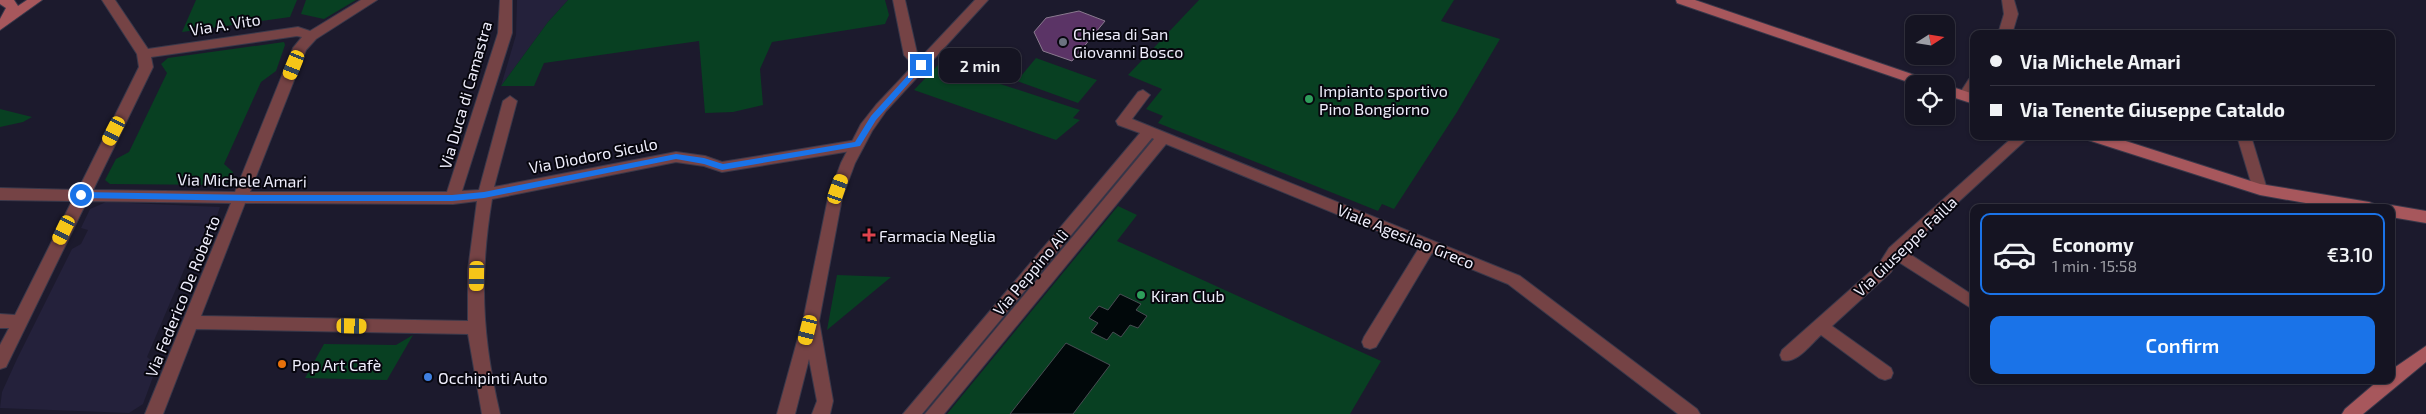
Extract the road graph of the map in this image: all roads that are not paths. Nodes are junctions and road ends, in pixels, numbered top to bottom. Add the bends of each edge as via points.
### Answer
1 (3, 0) edge
2 (36, 0) edge
3 (108, 0) edge
4 (371, 0) edge
5 (506, 0) edge
6 (899, 0) edge
7 (982, 0) edge
8 (1682, 0) edge
9 (2008, 0) edge
10 (4, 23) edge
11 (2006, 30) edge
12 (310, 36) junction
13 (144, 54) junction
14 (921, 65) junction
15 (1905, 76) edge
16 (1955, 93) edge
17 (1143, 95) dead end
18 (1969, 97) edge
19 (510, 100) dead end
20 (1157, 134) junction
21 (2019, 140) edge
22 (2106, 140) edge
23 (2245, 140) edge
24 (857, 144) junction
25 (2260, 189) junction
26 (0, 194) edge
27 (81, 195) junction
28 (484, 195) junction
29 (240, 198) junction
30 (452, 198) junction
31 (2346, 204) edge
32 (2395, 212) edge
33 (2425, 217) edge
34 (1429, 245) junction
35 (1894, 252) junction
36 (1970, 301) edge
37 (812, 316) junction
38 (0, 321) edge
39 (20, 322) junction
40 (189, 322) junction
41 (1820, 326) junction
42 (476, 328) junction
43 (1370, 342) dead end
44 (2426, 353) edge
45 (1788, 355) dead end
46 (0, 362) edge
47 (1885, 373) dead end
48 (2395, 377) edge
49 (2386, 384) edge
50 (827, 410) edge
51 (785, 411) edge
52 (154, 414) edge
53 (491, 414) edge
54 (912, 414) edge
55 (934, 414) edge
56 (1691, 414) edge
57 (2351, 414) edge

1 - 10 main road via 14,8
2 - 10 main road
3 - 13 street
4 - 12 street, Via Federico De Roberto
5 - 30 street, Via Duca di Camastra via 505,33
6 - 14 street via 912,55
7 - 14 street
8 - 15 main road
9 - 11 street via 2011,14
12 - 13 street, Via A. Vito via 298,31
12 - 29 street, Via Federico De Roberto via 300,48
13 - 27 street via 146,67
14 - 24 street via 866,128
16 - 18 main road
17 - 20 street, Viale Agesilao Greco via 1123,121
19 - 28 street
20 - 34 street, Viale Agesilao Greco
20 - 54 street, Via Peppino Alì
20 - 55 street, Via Peppino Alì
21 - 35 street, Via Giuseppe Failla
22 - 25 main road
23 - 25 street
24 - 28 street, Via Diodoro Siculo via 722,167 676,156
24 - 37 street via 835,198
25 - 31 main road
26 - 27 street, Via Michele Amari
27 - 29 street, Via Michele Amari
27 - 39 street
28 - 30 street, Via Michele Amari
28 - 42 street
29 - 30 street, Via Michele Amari
29 - 40 street, Via Federico De Roberto
32 - 33 main road
34 - 43 street
34 - 56 street, Viale Agesilao Greco via 1514,280
35 - 36 street
35 - 41 street, Via Giuseppe Failla via 1886,268
37 - 50 street
37 - 51 street
38 - 39 street
39 - 46 street
40 - 42 street
40 - 52 street, Via Federico De Roberto
41 - 45 street, Via Giuseppe Failla
41 - 47 street
42 - 53 street
44 - 48 main road
49 - 57 main road

